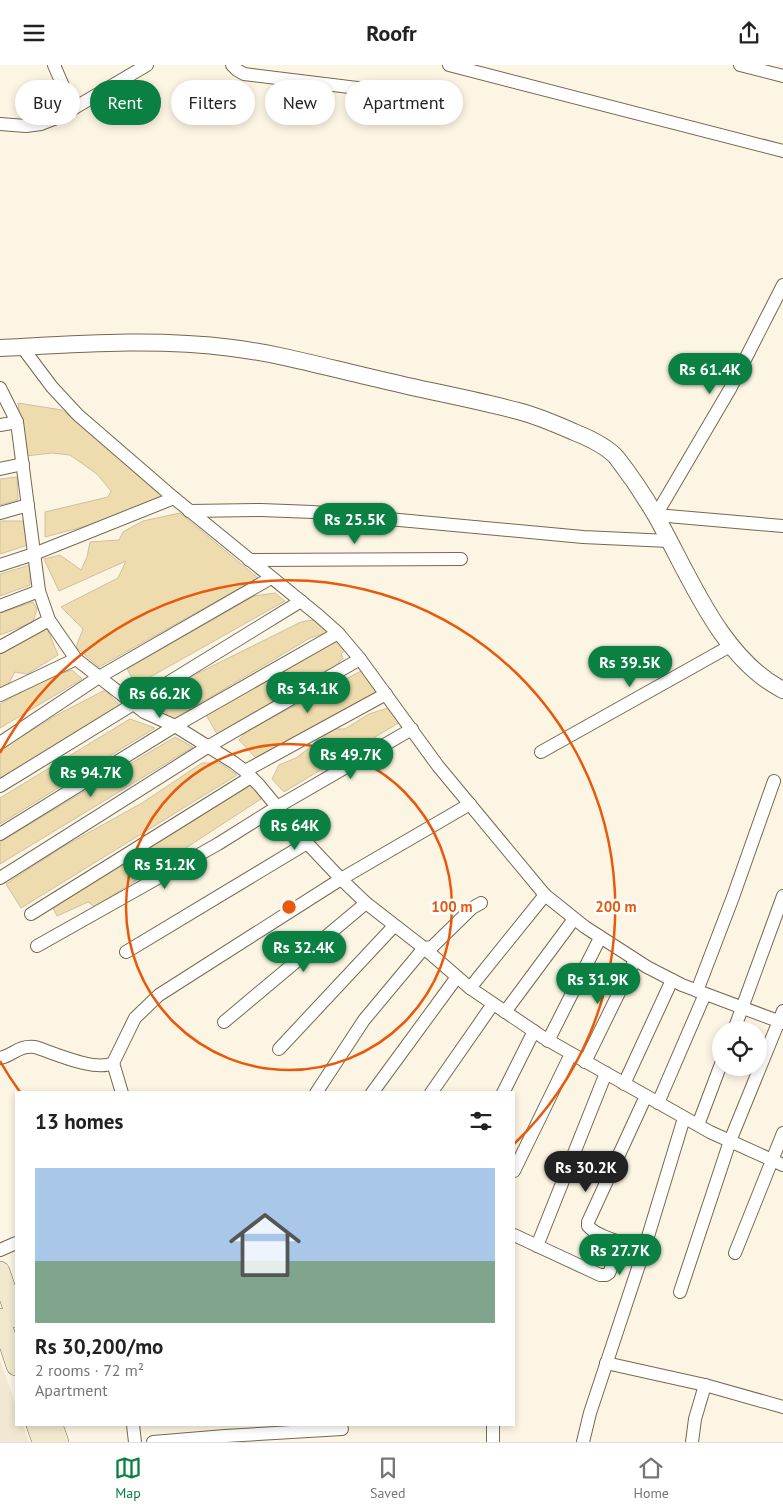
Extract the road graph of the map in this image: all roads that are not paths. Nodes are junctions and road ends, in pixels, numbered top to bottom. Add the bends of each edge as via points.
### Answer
1 (54, 65) edge
2 (147, 65) edge
3 (232, 65) edge
4 (449, 65) edge
5 (740, 65) edge
6 (132, 69) edge
7 (783, 75) edge
8 (60, 80) edge
9 (345, 86) edge
10 (80, 104) edge
11 (0, 123) edge
12 (15, 125) edge
13 (17, 125) edge
14 (33, 125) edge
15 (783, 151) edge
16 (783, 285) edge
17 (22, 347) junction
18 (0, 348) edge
19 (0, 388) edge
20 (17, 422) junction
21 (0, 425) edge
22 (23, 464) junction
23 (0, 469) edge
24 (174, 498) junction
25 (28, 505) junction
26 (190, 511) junction
27 (0, 513) edge
28 (656, 515) junction
29 (783, 526) edge
30 (669, 541) junction
31 (34, 554) junction
32 (461, 559) dead end
33 (249, 560) junction
34 (0, 565) edge
35 (271, 579) junction
36 (39, 591) junction
37 (301, 601) junction
38 (0, 606) edge
39 (49, 620) junction
40 (338, 633) junction
41 (732, 645) junction
42 (0, 647) edge
43 (76, 659) junction
44 (360, 659) junction
45 (98, 677) junction
46 (783, 690) edge
47 (386, 694) junction
48 (0, 695) edge
49 (134, 703) junction
50 (175, 726) junction
51 (412, 729) junction
52 (0, 743) edge
53 (209, 746) junction
54 (541, 752) dead end
55 (248, 774) junction
56 (774, 781) dead end
57 (0, 786) edge
58 (470, 804) junction
59 (277, 807) junction
60 (0, 835) edge
61 (307, 843) junction
62 (0, 878) edge
63 (341, 879) junction
64 (545, 895) junction
65 (783, 896) edge
66 (366, 903) junction
67 (482, 903) dead end
68 (32, 914) dead end
69 (574, 919) junction
70 (394, 926) junction
71 (600, 938) junction
72 (37, 947) dead end
73 (424, 948) junction
74 (126, 952) dead end
75 (635, 960) junction
76 (457, 977) junction
77 (672, 980) junction
78 (470, 988) junction
79 (701, 992) junction
80 (493, 1004) junction
81 (743, 1008) junction
82 (506, 1012) junction
83 (782, 1019) edge
84 (738, 1021) edge
85 (224, 1022) dead end
86 (534, 1031) junction
87 (548, 1041) junction
88 (278, 1049) dead end
89 (571, 1054) junction
90 (0, 1058) edge
91 (585, 1062) junction
92 (114, 1063) junction
93 (606, 1073) junction
94 (716, 1076) edge
95 (624, 1084) junction
96 (121, 1091) edge
97 (317, 1091) edge
98 (373, 1091) edge
99 (432, 1091) edge
100 (504, 1091) edge
101 (646, 1096) junction
102 (658, 1103) junction
103 (684, 1118) junction
104 (698, 1125) junction
105 (783, 1133) edge
106 (730, 1141) junction
107 (777, 1163) edge
108 (515, 1169) edge
109 (515, 1235) edge
110 (623, 1242) junction
111 (15, 1243) edge
112 (537, 1246) junction
113 (0, 1250) edge
114 (644, 1250) junction
115 (735, 1253) dead end
116 (0, 1271) edge
117 (680, 1292) dead end
118 (15, 1315) edge
119 (0, 1318) edge
120 (15, 1363) edge
121 (606, 1363) junction
122 (705, 1385) junction
123 (783, 1407) edge
124 (36, 1426) edge
125 (53, 1426) edge
126 (133, 1426) edge
127 (493, 1426) edge
128 (342, 1427) edge
129 (42, 1442) edge
130 (59, 1442) edge
131 (135, 1442) edge
132 (153, 1442) edge
133 (341, 1442) edge
134 (493, 1442) edge
135 (583, 1442) edge
136 (692, 1442) edge

1 - 8 street
2 - 6 street
3 - 9 street via 244,74
4 - 15 street
5 - 7 street
6 - 10 street
11 - 12 street
13 - 14 street
16 - 28 street via 730,389
17 - 18 street
17 - 24 street via 78,415
17 - 28 street via 119,343 233,348 519,411 579,434 616,456
19 - 20 street
20 - 21 street
20 - 22 street
22 - 23 street
22 - 25 street
24 - 26 street
24 - 31 street
25 - 27 street
25 - 31 street
26 - 30 street via 313,512 583,537
26 - 33 street
28 - 29 street
28 - 30 street
30 - 41 street via 714,621
31 - 34 street
31 - 36 street
32 - 33 street
33 - 35 street
35 - 37 street
35 - 45 street
36 - 38 street
36 - 39 street
37 - 40 street
37 - 49 street
39 - 42 street
39 - 43 street
40 - 44 street
40 - 50 street
41 - 46 street via 754,670
41 - 54 street
43 - 45 street
43 - 48 street
44 - 47 street
44 - 53 street
45 - 49 street
45 - 52 street
47 - 51 street
47 - 55 street
49 - 50 street via 144,712
49 - 57 street
50 - 53 street
50 - 60 street
51 - 58 street
51 - 59 street
53 - 55 street
53 - 62 street
55 - 59 street
55 - 68 street
56 - 79 street
58 - 63 street
58 - 64 street
59 - 61 street
59 - 72 street
61 - 63 street
61 - 74 street
63 - 66 street
63 - 92 street via 159,995 132,1023
64 - 69 street
64 - 78 street
65 - 81 street
66 - 70 street
66 - 85 street
67 - 73 street via 472,908 432,947
69 - 71 street
69 - 82 street
70 - 73 street
70 - 88 street
71 - 75 street
71 - 87 street
73 - 76 street
73 - 97 street via 364,1020
75 - 77 street
75 - 91 street
76 - 78 street
76 - 98 street
77 - 79 street
77 - 95 street
78 - 80 street
79 - 81 street
79 - 102 street
80 - 82 street
80 - 99 street
81 - 83 street
81 - 84 street
82 - 86 street
83 - 106 street
86 - 87 street
86 - 100 street
87 - 89 street
89 - 91 street
89 - 108 street
90 - 92 street via 26,1046 91,1064 105,1066
91 - 93 street
92 - 96 street
93 - 95 street
93 - 112 street
94 - 104 street
95 - 101 street
101 - 102 street
101 - 110 street via 588,1222 591,1230
102 - 103 street
103 - 104 street
103 - 114 street
104 - 106 street
105 - 107 street
106 - 107 street
106 - 117 street
107 - 115 street
109 - 112 street
110 - 112 street via 606,1275
110 - 114 street
111 - 113 street
114 - 121 street
116 - 118 main road
119 - 120 main road
121 - 122 street
121 - 135 street
122 - 123 street
122 - 136 street via 694,1419
124 - 129 main road
125 - 130 main road
126 - 131 street
127 - 134 street
128 - 132 street
128 - 133 street

